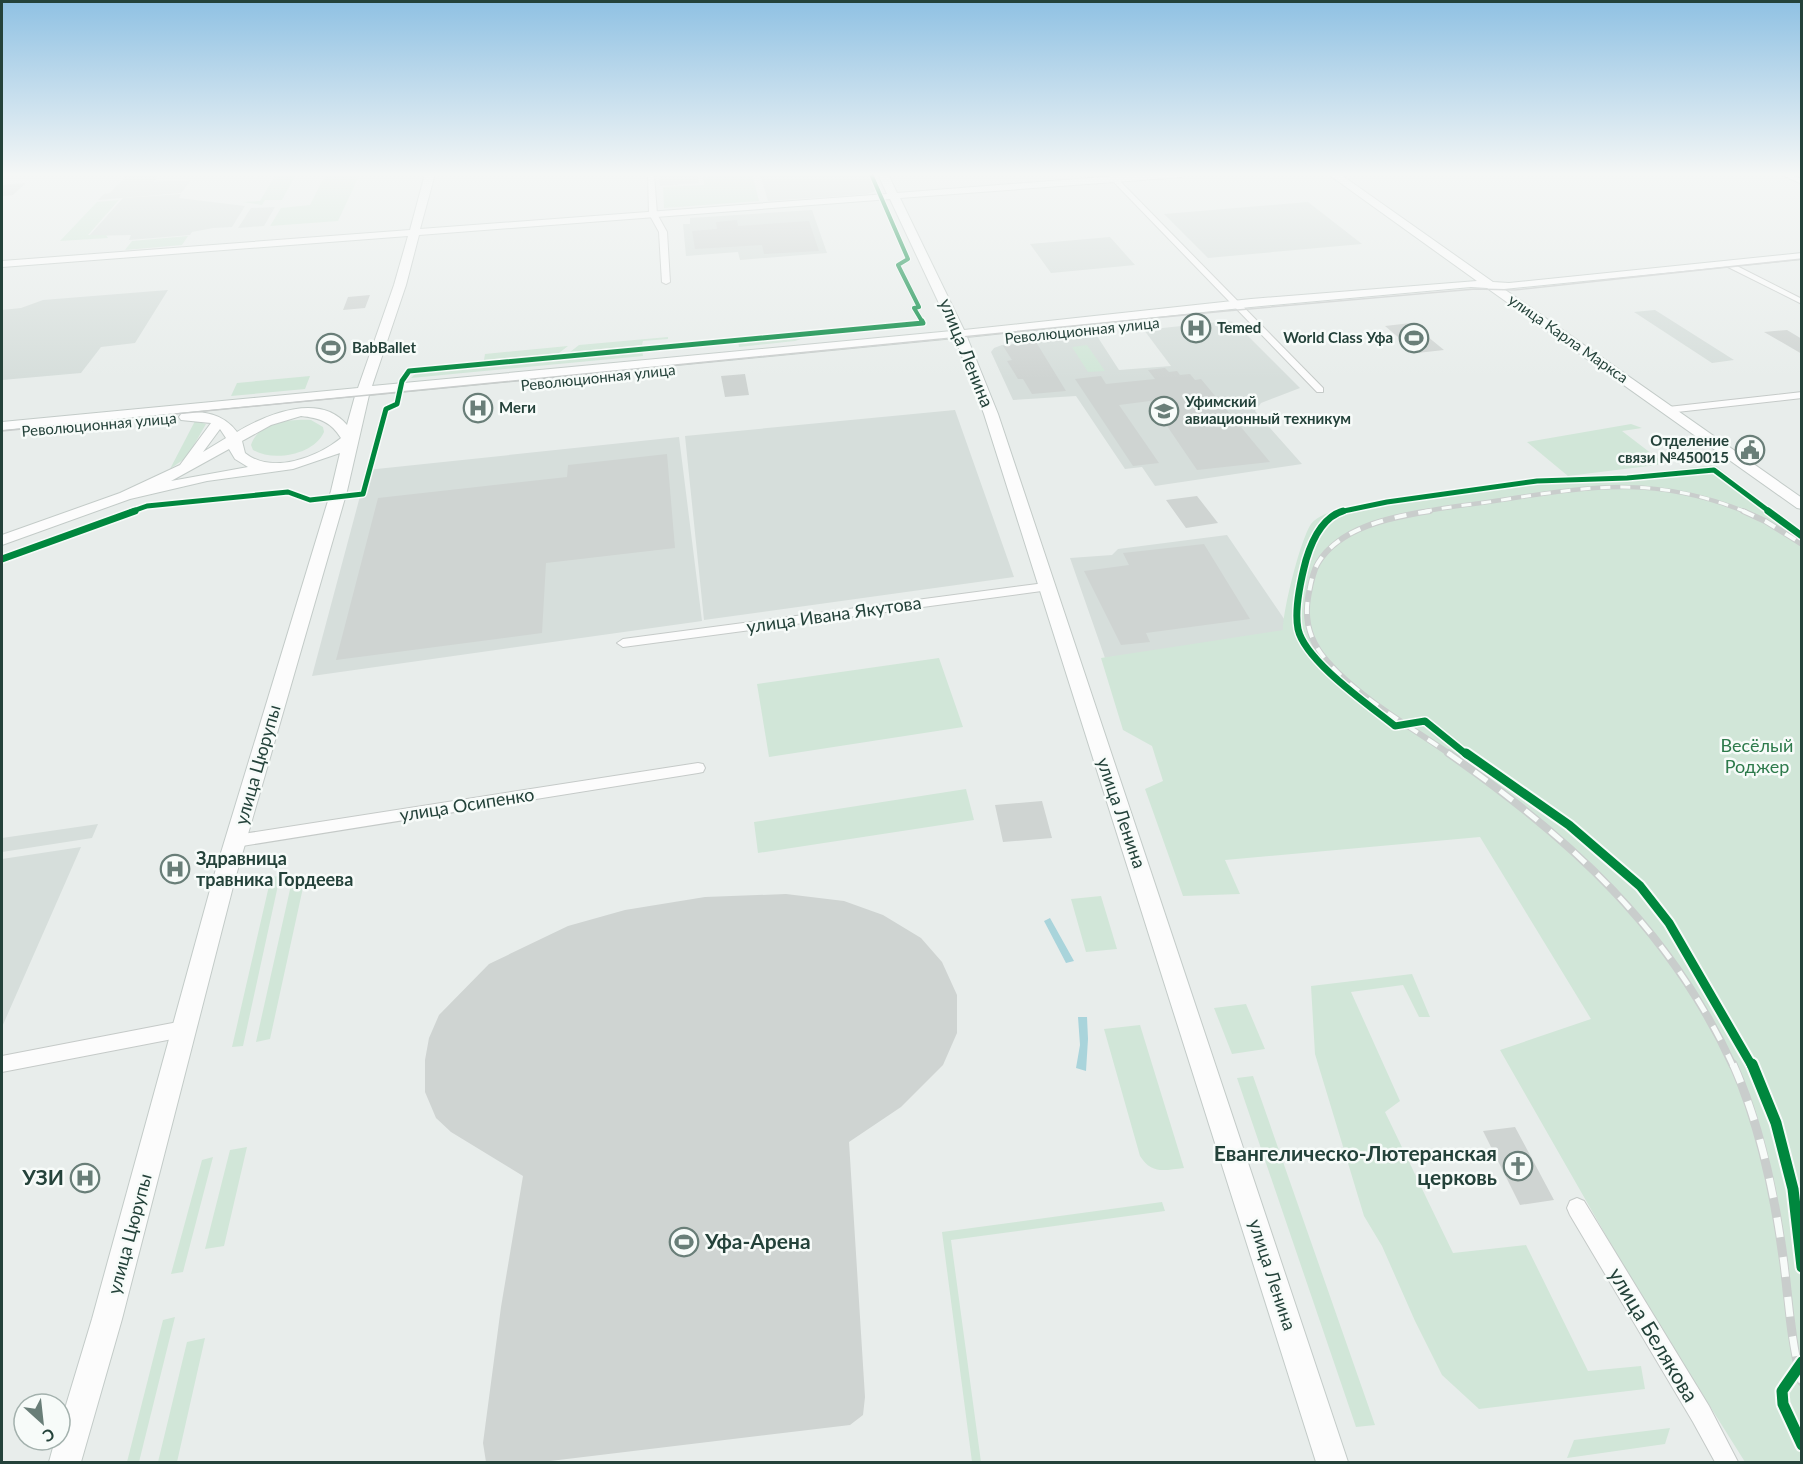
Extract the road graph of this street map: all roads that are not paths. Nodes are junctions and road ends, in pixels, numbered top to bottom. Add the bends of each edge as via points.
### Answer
1 (282, 242) edge
2 (412, 242) edge
3 (664, 242) edge
4 (916, 242) edge
5 (1176, 242) edge
6 (1431, 242) edge
7 (1802, 256) edge
8 (2, 264) edge
9 (1729, 264) junction
10 (1802, 265) edge
11 (1469, 269) junction
12 (1742, 270) junction
13 (1579, 279) junction
14 (666, 282) dead end
15 (1502, 288) junction
16 (1802, 302) edge
17 (1243, 310) junction
18 (962, 338) junction
19 (1320, 390) dead end
20 (1802, 395) edge
21 (364, 396) junction
22 (289, 397) junction
23 (1668, 410) junction
24 (219, 421) junction
25 (2, 426) edge
26 (2, 434) edge
27 (235, 439) junction
28 (349, 439) junction
29 (293, 465) junction
30 (185, 468) junction
31 (266, 468) junction
32 (342, 473) junction
33 (125, 496) junction
34 (1802, 505) edge
35 (2, 540) edge
36 (1045, 587) junction
37 (623, 643) dead end
38 (698, 768) dead end
39 (236, 841) junction
40 (183, 1029) junction
41 (2, 1064) edge
42 (1577, 1208) dead end
43 (1725, 1458) edge
44 (65, 1462) edge
45 (1332, 1462) edge

1 - 8 main road
2 - 21 main road, улица Цюрупы
3 - 14 street
4 - 18 main road, улица Ленина
5 - 17 street
6 - 11 main road, улица Карла Маркса
7 - 9 main road, Революционная улица
9 - 12 street
9 - 13 main road, Революционная улица
10 - 12 main road, Революционная улица
11 - 13 main road via 1496,276
11 - 15 main road, улица Карла Маркса
12 - 15 main road, Революционная улица
12 - 16 street
13 - 15 main road, Революционная улица
15 - 17 main road, Революционная улица
15 - 23 main road, улица Карла Маркса
17 - 18 main road, Революционная улица
17 - 19 street
18 - 21 main road, Революционная улица
18 - 36 main road, улица Ленина via 991,414
20 - 23 street
21 - 22 main road, Революционная улица
21 - 28 main road, улица Цюрупы
22 - 25 main road, Революционная улица
22 - 27 main road
23 - 34 main road, улица Карла Маркса
24 - 26 main road, Революционная улица via 196,416
24 - 27 main road
24 - 30 main road
27 - 28 main road via 266,421 303,414 335,422
27 - 30 main road
27 - 31 main road via 241,458
28 - 29 main road via 333,452
28 - 32 main road, улица Цюрупы
29 - 31 main road
29 - 32 main road
30 - 33 main road
31 - 33 main road
32 - 39 main road, улица Цюрупы
33 - 35 main road
36 - 37 street, улица Ивана Якутова
36 - 45 main road, улица Ленина
38 - 39 street, улица Осипенко
39 - 40 main road, улица Цюрупы
40 - 41 street
40 - 44 main road, улица Цюрупы
42 - 43 street, улица Белякова

